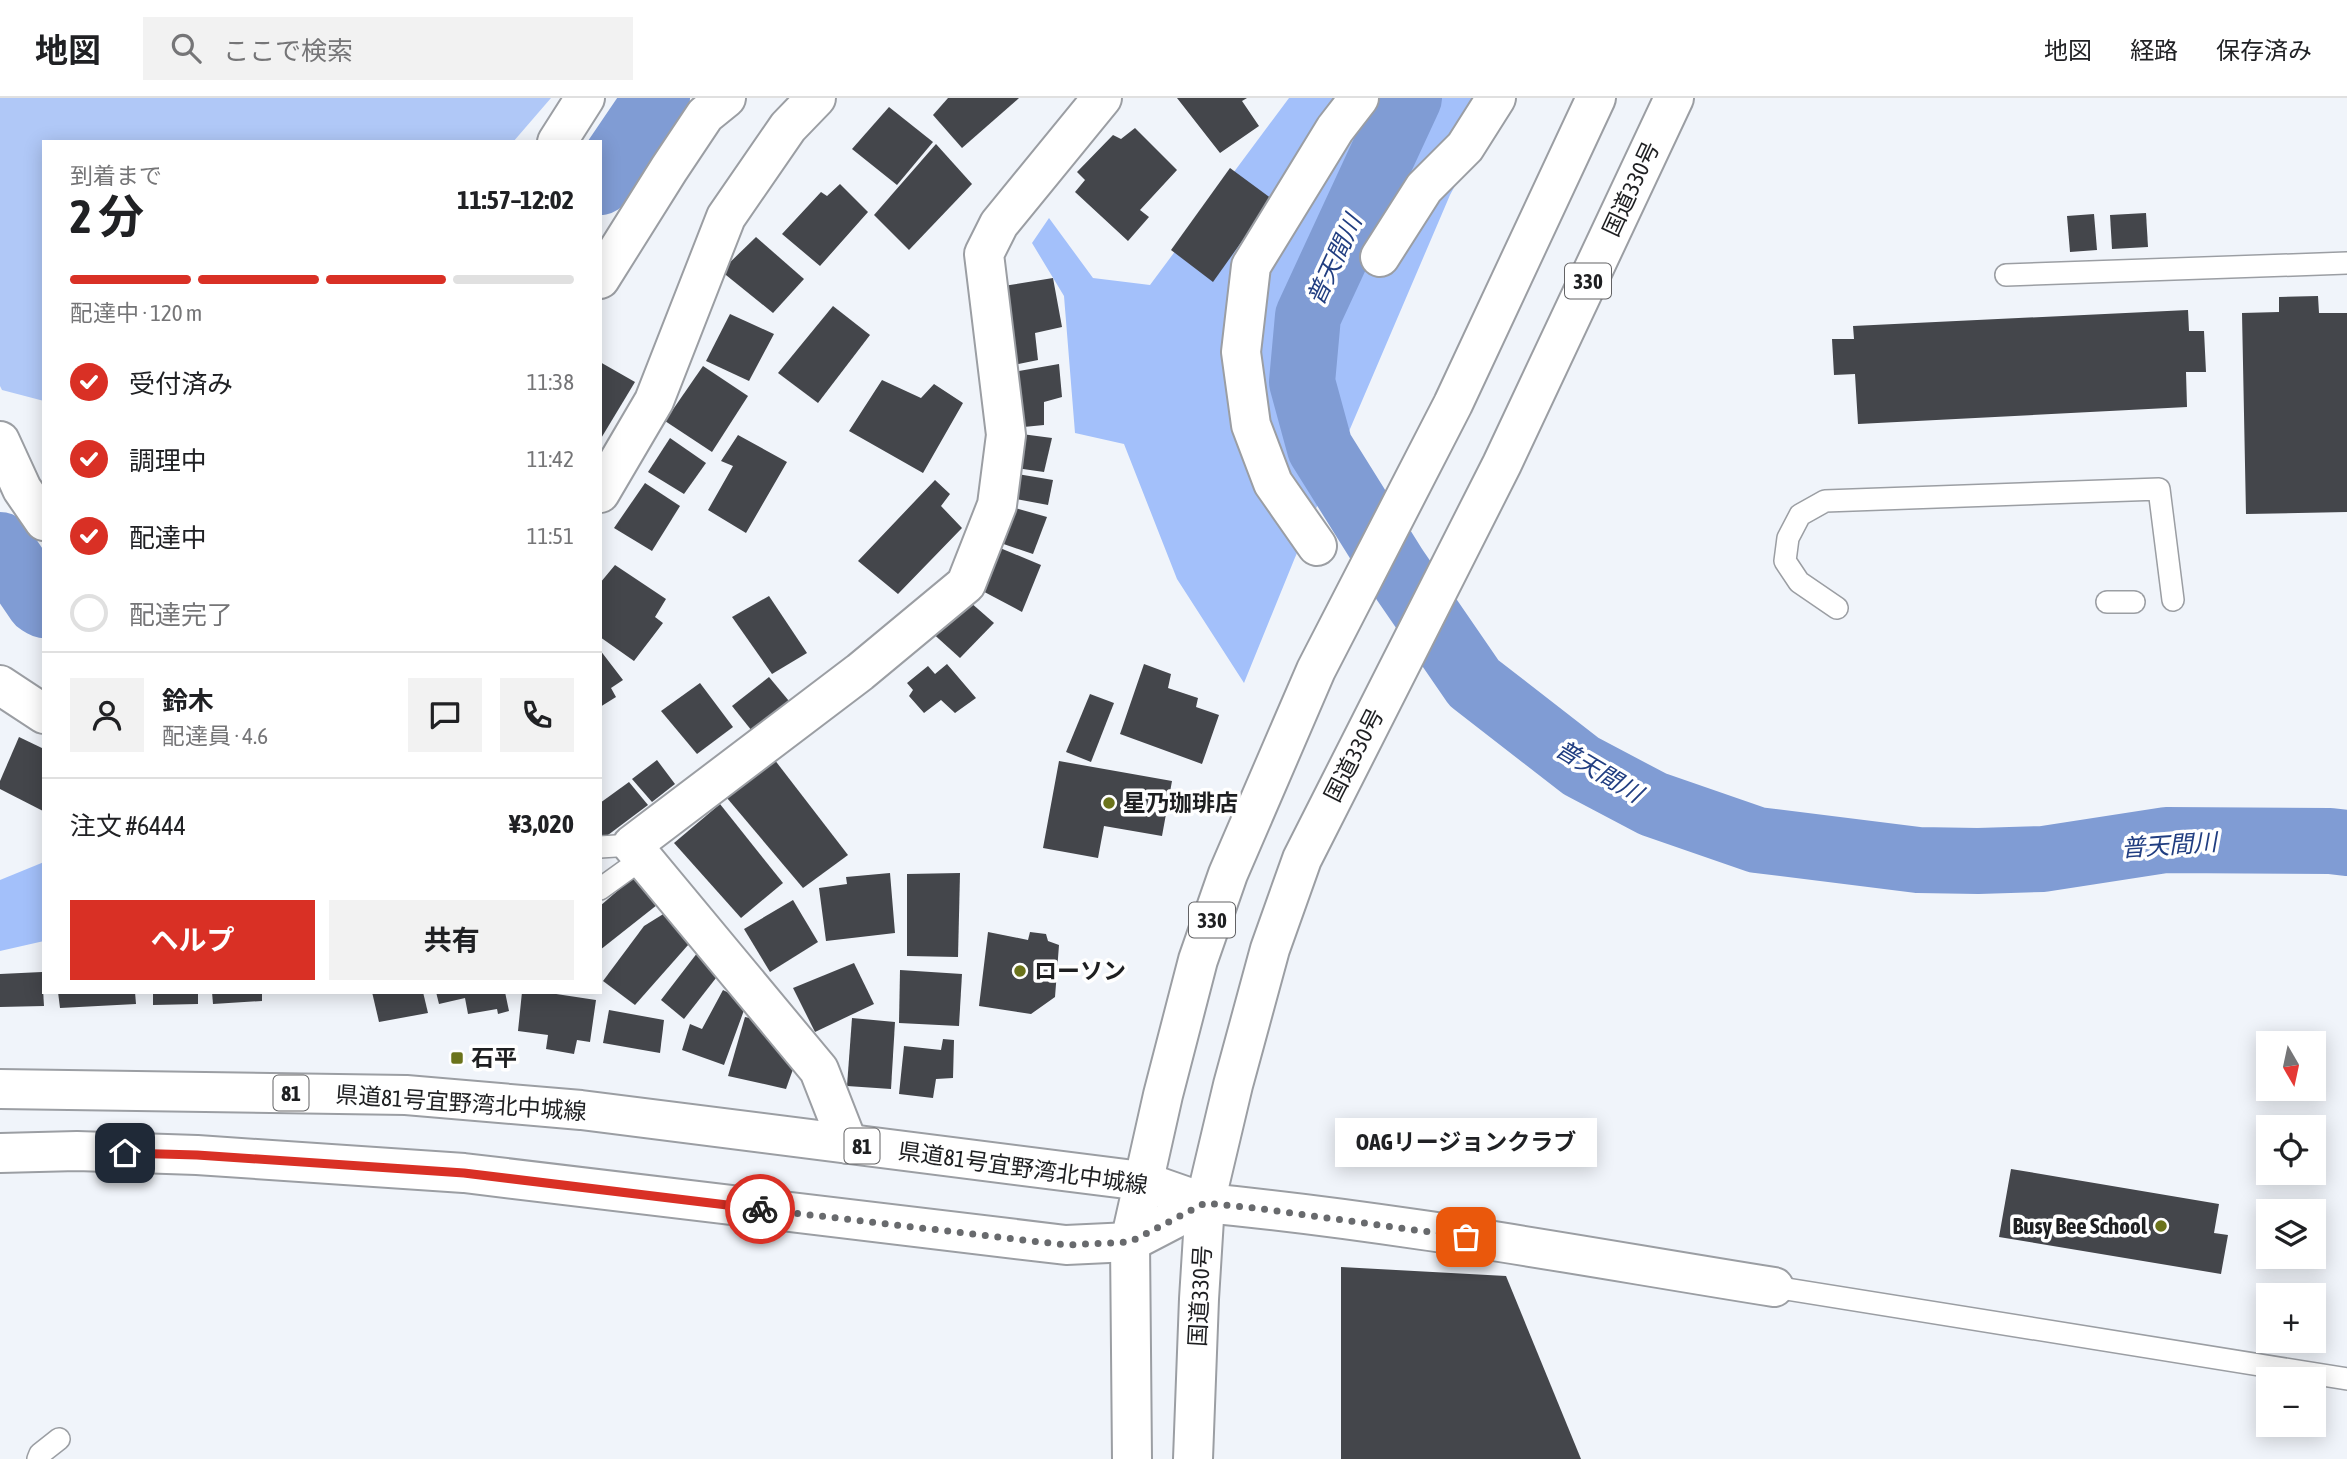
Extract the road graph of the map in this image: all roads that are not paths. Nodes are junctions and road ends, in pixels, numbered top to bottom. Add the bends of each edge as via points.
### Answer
1 (584, 98) edge
2 (726, 98) edge
3 (816, 98) edge
4 (1102, 98) edge
5 (1359, 98) edge
6 (1496, 98) edge
7 (1596, 98) edge
8 (1674, 98) edge
9 (558, 140) edge
10 (1380, 257) dead end
11 (2347, 263) edge
12 (2006, 275) dead end
13 (602, 276) edge
14 (0, 441) edge
15 (602, 490) edge
16 (42, 518) edge
17 (1317, 546) dead end
18 (2173, 600) dead end
19 (2107, 602) dead end
20 (2134, 602) dead end
21 (1837, 608) dead end
22 (0, 685) edge
23 (41, 711) edge
24 (625, 850) edge
25 (602, 886) edge
26 (0, 1089) edge
27 (848, 1144) junction
28 (0, 1153) edge
29 (1142, 1181) junction
30 (1205, 1203) junction
31 (1130, 1242) junction
32 (1774, 1287) joint
33 (2347, 1379) edge
34 (59, 1439) dead end
35 (38, 1459) edge
36 (1132, 1459) edge
37 (1193, 1459) edge

1 - 9 main road
2 - 13 main road via 705,115
3 - 15 main road via 788,127 726,217 654,401
4 - 24 main road via 999,224 984,254 1006,435 997,505 966,584 860,672
5 - 17 main road via 1251,266 1241,352 1251,425 1273,483
6 - 10 main road via 1465,147 1423,188
7 - 29 main road, 330 via 1453,404 1316,670 1228,874 1198,960
8 - 30 main road, 国道330号 / 330 via 1502,464 1302,859 1270,949
11 - 12 lane
14 - 16 main road via 22,489
18 - 21 lane via 2159,489 1825,501 1800,515 1788,538 1785,561 1799,582
19 - 20 lane
22 - 23 main road
24 - 25 lane
24 - 27 main road via 819,1070
26 - 27 main road, 県道81号宜野湾北中城線 / 81 via 405,1095 581,1110
27 - 29 main road, 県道81号宜野湾北中城線 / 81
28 - 31 main road, 県道81号宜野湾北中城線 via 197,1155 464,1173 1066,1245
29 - 30 main road, 県道81号宜野湾北中城線 / 81
29 - 31 main road, 330
30 - 31 main road, 県道81号宜野湾北中城線
30 - 32 main road via 1466,1237
30 - 37 main road, 国道330号 / 330
31 - 36 main road, 330
32 - 33 lane
34 - 35 lane

